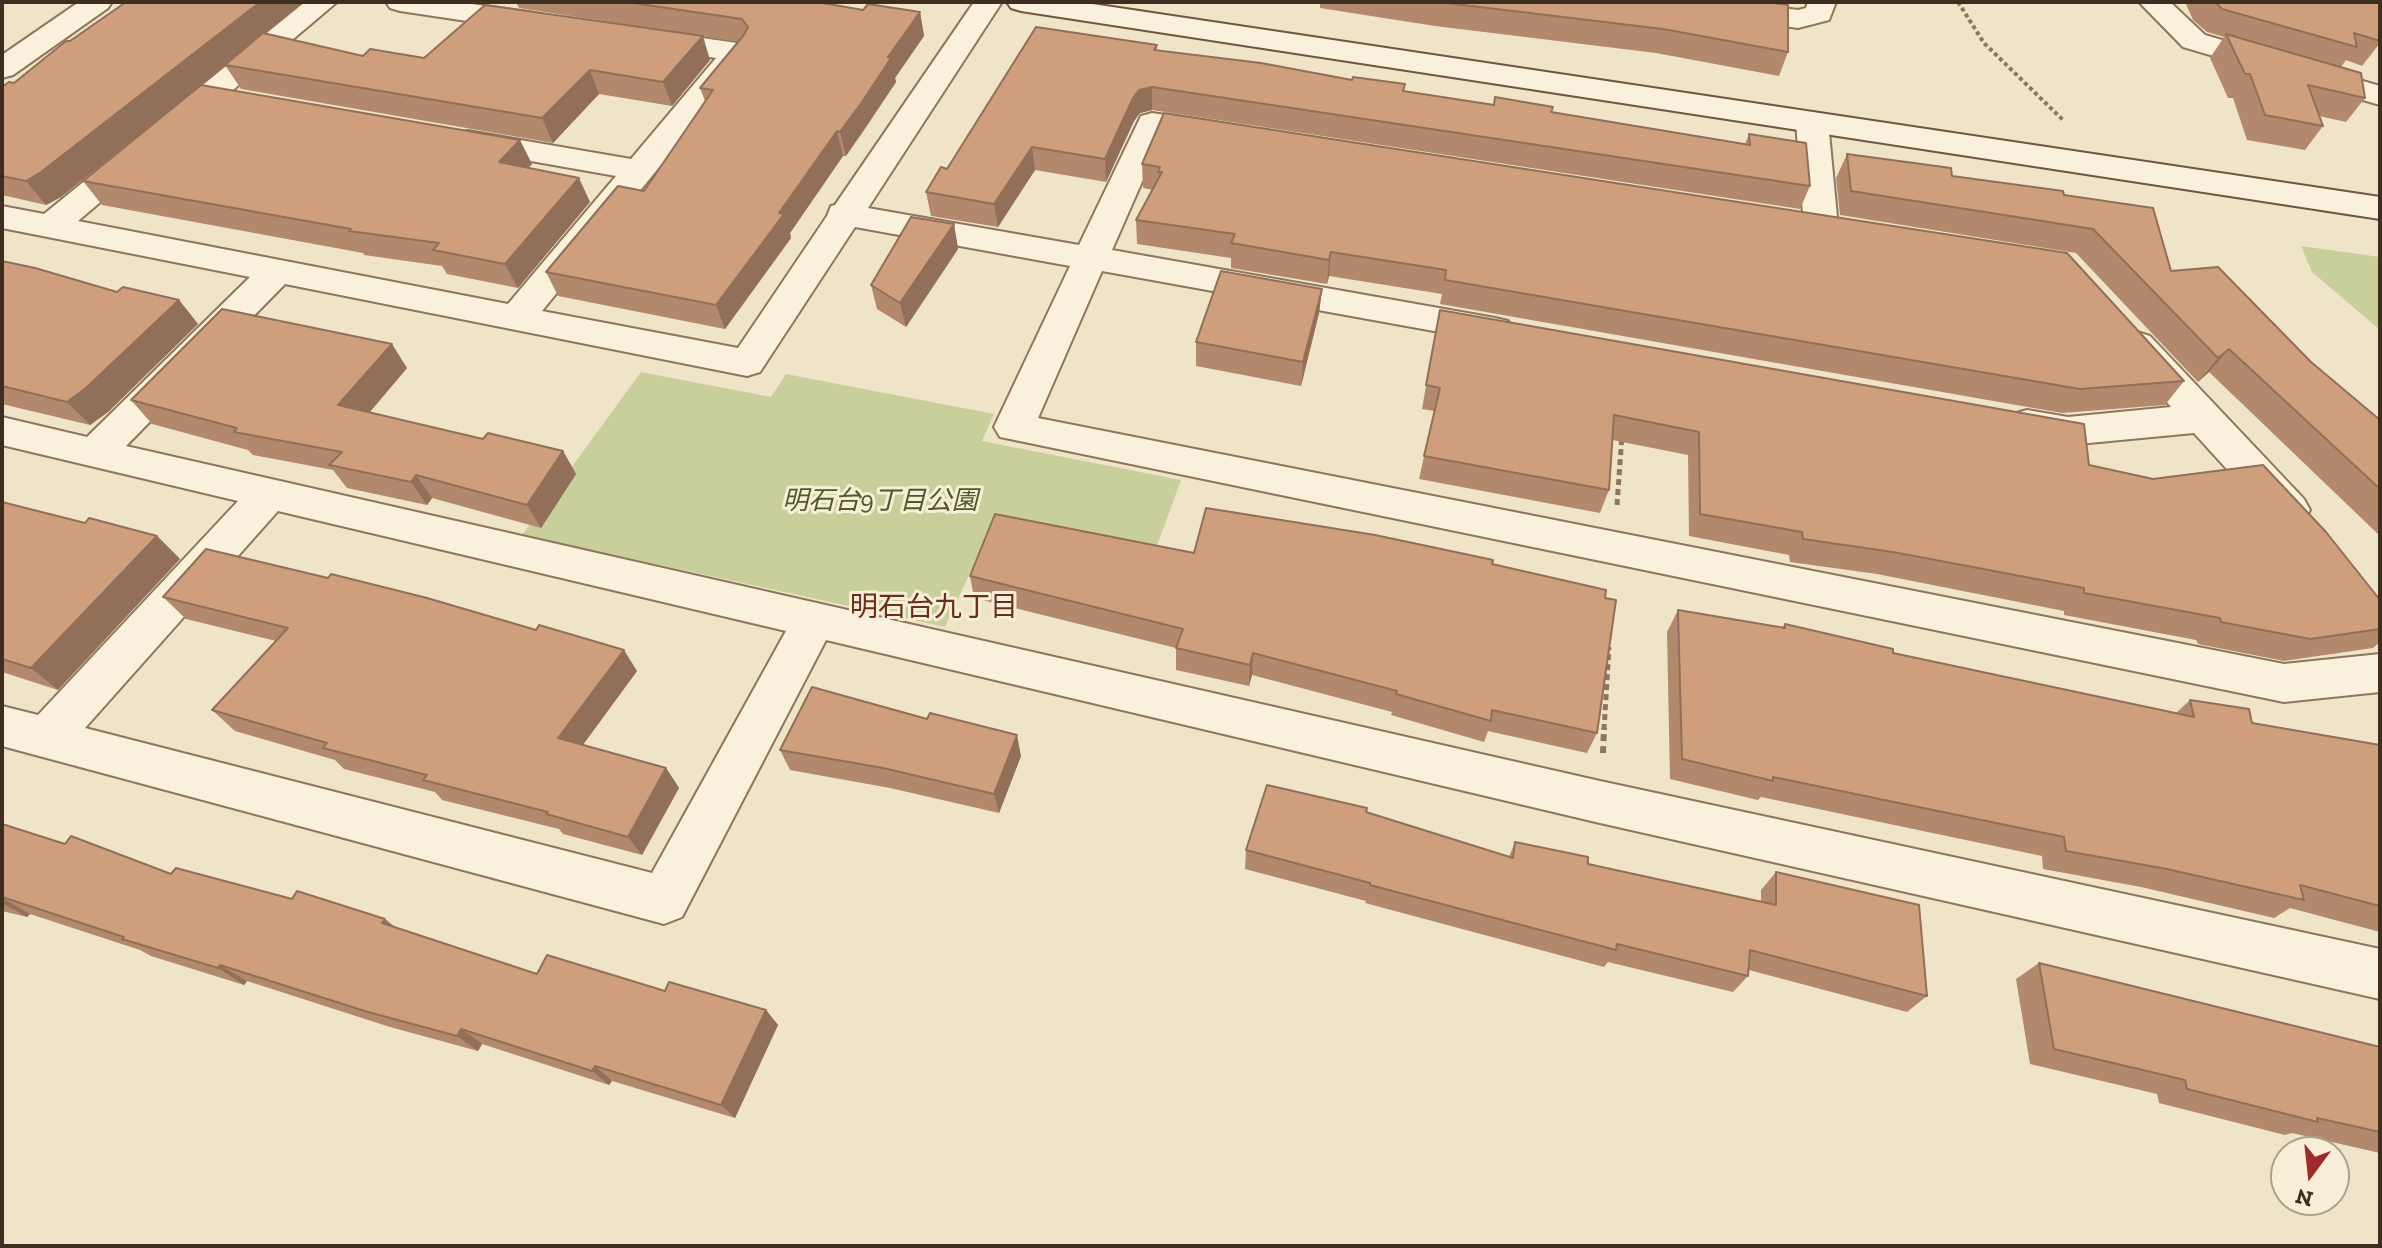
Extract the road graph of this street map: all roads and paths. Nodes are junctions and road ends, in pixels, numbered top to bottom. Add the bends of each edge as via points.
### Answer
1 (98, 2) edge
2 (323, 2) edge
3 (400, 2) edge
4 (988, 2) edge
5 (1021, 2) edge
6 (1672, 2) edge
7 (1822, 2) edge
8 (1958, 2) edge
9 (2153, 2) edge
10 (568, 27) edge
11 (614, 34) edge
12 (2, 69) edge
13 (209, 96) junction
14 (2380, 96) edge
15 (255, 104) edge
16 (2054, 112) dead end
17 (1812, 122) junction
18 (439, 136) edge
19 (1246, 137) edge
20 (639, 170) junction
21 (2380, 208) edge
22 (843, 214) junction
23 (2, 217) edge
24 (50, 227) junction
25 (1821, 227) edge
26 (1092, 258) junction
27 (277, 271) junction
28 (516, 318) junction
29 (2113, 319) edge
30 (1532, 336) edge
31 (1991, 418) edge
32 (2203, 418) junction
33 (2, 431) edge
34 (95, 453) junction
35 (269, 494) junction
36 (2317, 540) edge
37 (813, 622) junction
38 (2380, 673) edge
39 (24, 732) edge
40 (2380, 974) edge

1 - 12 street
2 - 13 street
3 - 10 street
4 - 22 street
5 - 17 street
6 - 7 street via 1798,19 1819,14
8 - 16 path via 1984,43
9 - 14 street via 2194,41
11 - 20 street via 737,52
13 - 15 street
13 - 24 street
17 - 21 street
17 - 25 street
18 - 20 street
19 - 26 street via 1152,123
20 - 28 street
22 - 26 street
22 - 28 street via 747,363
23 - 24 street
24 - 27 street
26 - 30 street
26 - 38 street via 1014,427 2284,683
27 - 28 street
27 - 34 street
29 - 32 street
31 - 32 street via 2068,431
32 - 36 street
33 - 34 street
34 - 35 street
35 - 37 street
35 - 39 street
37 - 39 street via 664,900
37 - 40 street

